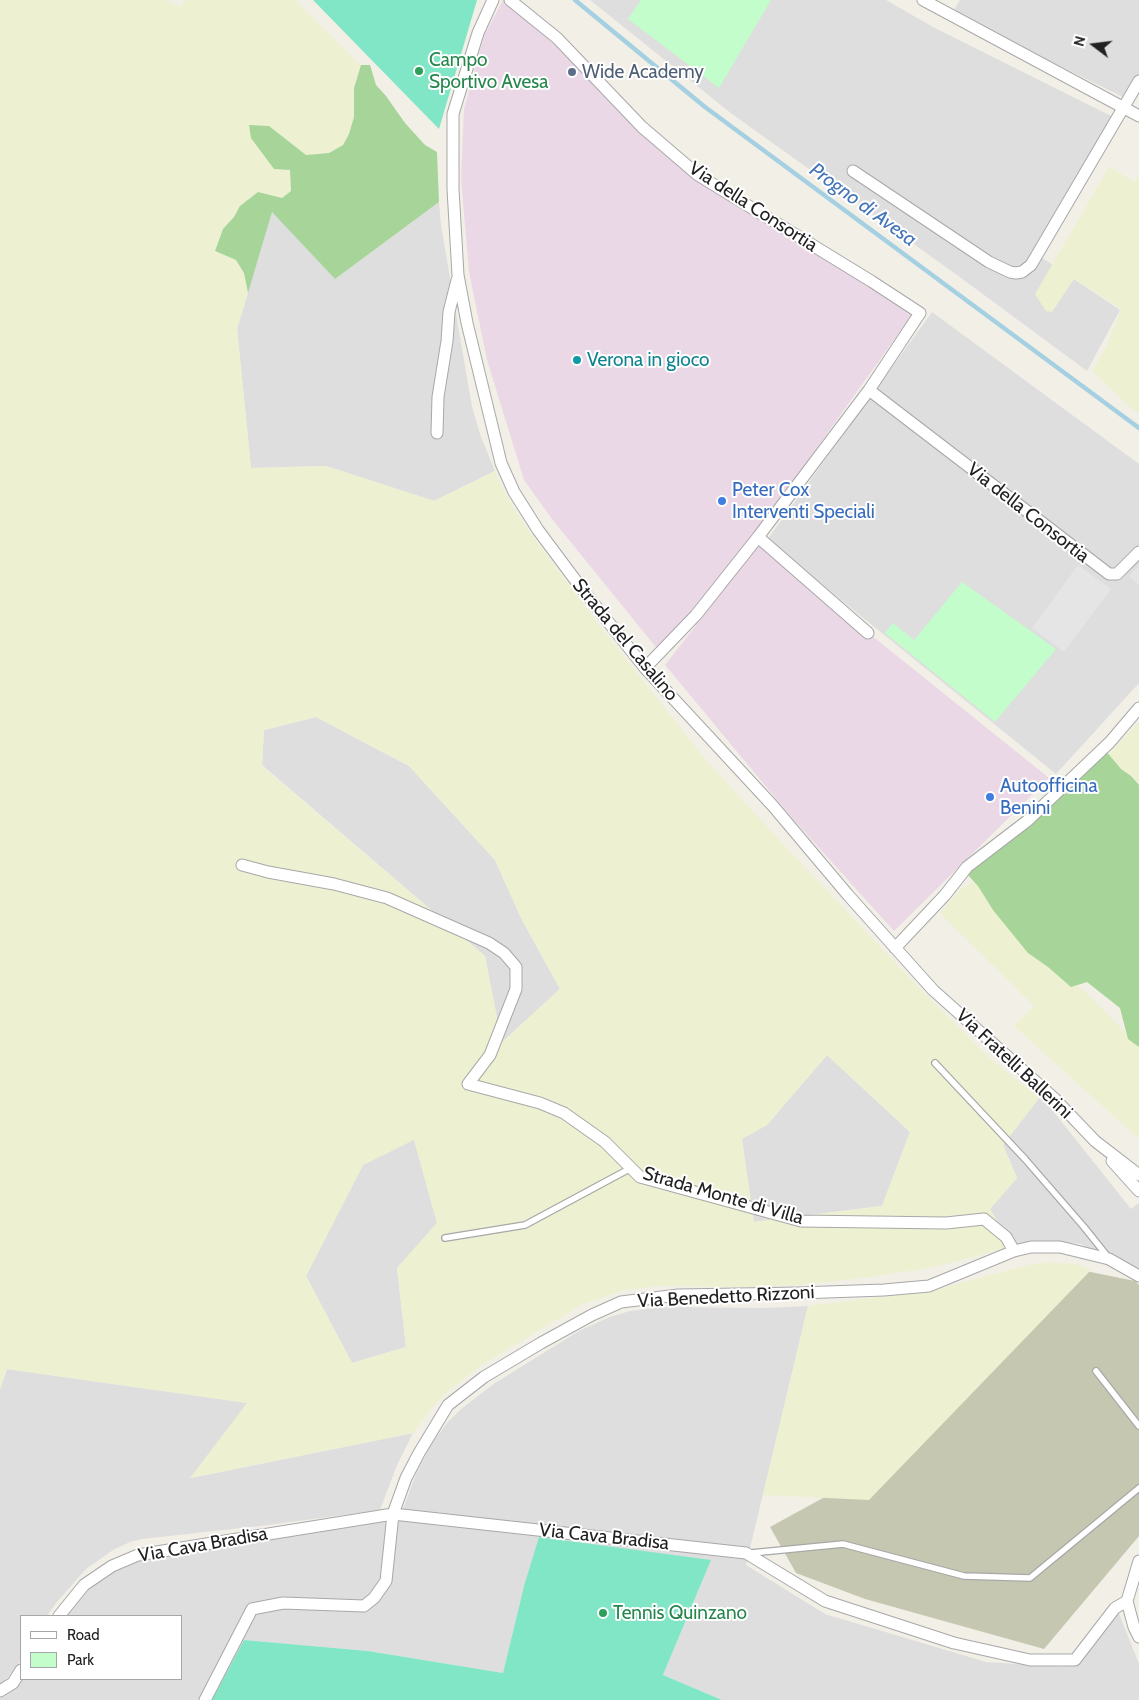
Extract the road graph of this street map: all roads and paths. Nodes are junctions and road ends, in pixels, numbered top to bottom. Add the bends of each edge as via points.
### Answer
1 (493, 0) edge
2 (510, 0) edge
3 (923, 0) edge
4 (946, 5) edge
5 (1139, 81) edge
6 (1122, 108) junction
7 (1139, 116) edge
8 (853, 171) dead end
9 (458, 276) junction
10 (869, 390) junction
11 (437, 433) dead end
12 (758, 537) junction
13 (1139, 552) edge
14 (868, 633) dead end
15 (646, 668) junction
16 (1139, 708) edge
17 (242, 865) dead end
18 (895, 948) junction
19 (935, 1063) dead end
20 (1095, 1141) junction
21 (631, 1168) junction
22 (1139, 1175) edge
23 (1139, 1191) edge
24 (445, 1238) dead end
25 (1014, 1251) junction
26 (1109, 1259) junction
27 (1139, 1276) edge
28 (1096, 1371) dead end
29 (1139, 1426) edge
30 (1139, 1488) edge
31 (393, 1514) junction
32 (746, 1553) junction
33 (1139, 1561) edge
34 (1127, 1601) junction
35 (60, 1615) edge
36 (1139, 1637) edge
37 (20, 1672) edge
38 (0, 1691) edge
39 (205, 1700) edge

1 - 9 street, Strada del Casalino via 478,33 453,114
2 - 10 street, Via della Consortia via 557,38 642,127 698,175 920,313
3 - 4 street
4 - 6 street
5 - 6 street
6 - 7 street
6 - 8 street via 1031,265 1022,272 1010,272 989,262
9 - 11 street, Strada del Casalino via 449,312 438,397
9 - 15 street, Strada del Casalino via 495,438 514,492 582,589
10 - 12 street, Via della Consortia
10 - 13 street, Via della Consortia via 1109,574 1117,574
12 - 14 street
12 - 15 street, Via della Consortia via 696,615
15 - 18 street, Strada del Casalino via 774,806
16 - 18 street via 1110,742 1027,822 968,867
17 - 21 street, Strada Monte di Villa via 387,898 489,943 504,953 516,967 516,989 490,1055 468,1084 540,1103 564,1113 604,1142
18 - 20 street, Via Fratelli Ballerini via 932,990 1054,1098
19 - 26 lane via 1025,1159
20 - 22 street, Via Fratelli Ballerini
20 - 23 street
21 - 24 lane via 525,1225
21 - 25 street, Strada Monte di Villa via 640,1177 800,1221 946,1223 984,1219 1006,1236
25 - 26 street via 1031,1247 1060,1247
25 - 31 street, Via Benedetto Rizzoni via 930,1286 800,1294 678,1295 621,1302 592,1315 484,1377 448,1405 410,1470
26 - 27 street
28 - 29 lane
30 - 32 lane via 1030,1578 964,1576 842,1544
31 - 32 street, Via Cava Bradisa
31 - 35 street, Via Cava Bradisa via 138,1555 112,1566 84,1585
31 - 39 street, Via Benedetto Rizzoni via 386,1581 374,1598 364,1606 283,1603 252,1609
32 - 34 street, Via Cava Bradisa via 825,1602 954,1643 1030,1660 1075,1660 1115,1608
33 - 34 street
34 - 36 street
37 - 38 street via 13,1683

